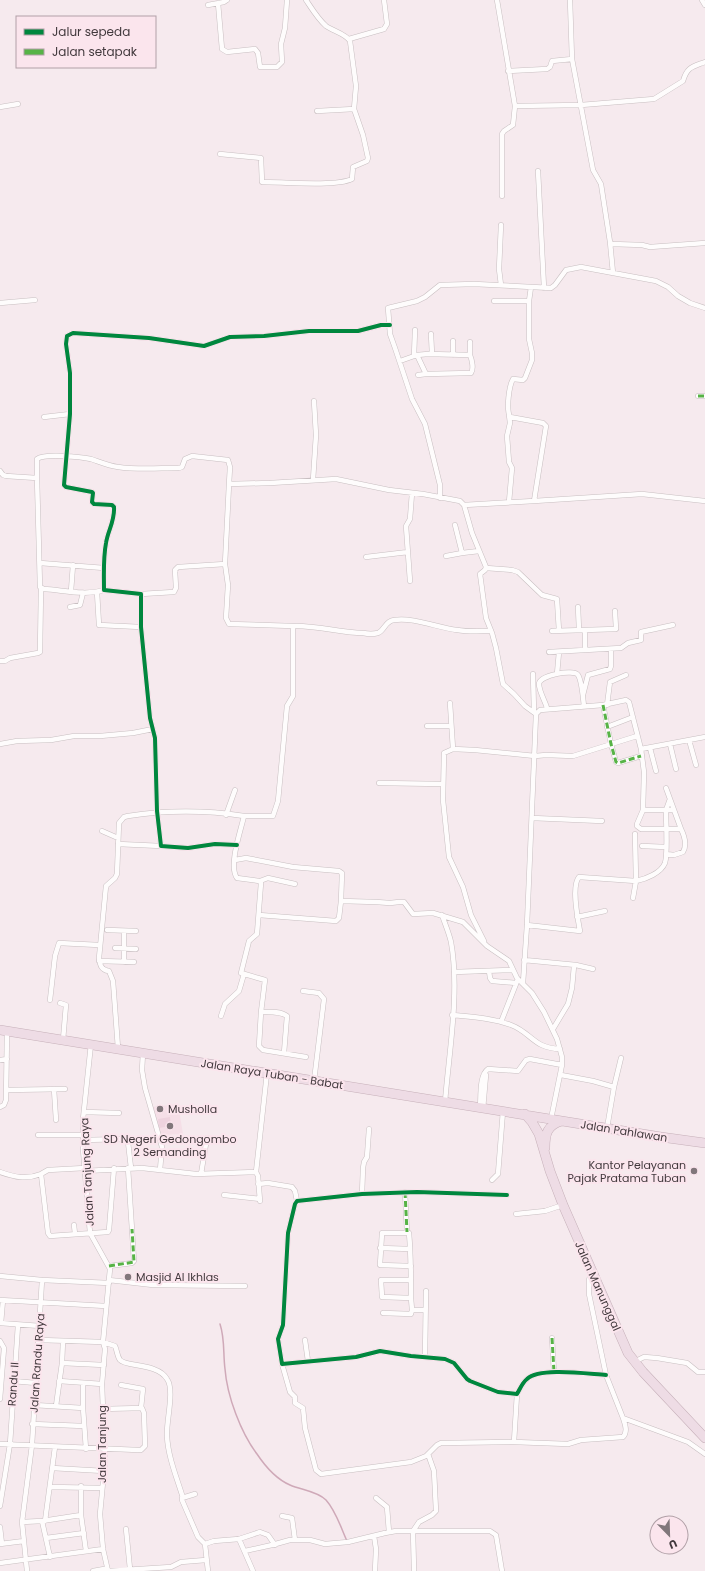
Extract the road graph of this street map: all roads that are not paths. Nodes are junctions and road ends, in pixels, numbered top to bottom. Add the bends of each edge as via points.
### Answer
1 (226, 0) edge
2 (287, 0) edge
3 (306, 0) edge
4 (384, 0) edge
5 (497, 0) edge
6 (570, 0) edge
7 (702, 0) edge
8 (218, 3) junction
9 (208, 5) dead end
10 (705, 5) edge
11 (349, 39) junction
12 (572, 59) junction
13 (705, 62) edge
14 (508, 71) junction
15 (18, 104) dead end
16 (581, 105) junction
17 (515, 106) junction
18 (0, 107) edge
19 (354, 109) junction
20 (317, 111) dead end
21 (220, 154) dead end
22 (538, 171) dead end
23 (502, 196) dead end
24 (501, 225) dead end
25 (610, 242) junction
26 (705, 243) edge
27 (613, 273) junction
28 (501, 285) junction
29 (531, 287) junction
30 (544, 288) junction
31 (35, 300) dead end
32 (494, 301) dead end
33 (529, 301) junction
34 (0, 303) edge
35 (705, 308) edge
36 (390, 325) junction
37 (416, 330) dead end
38 (431, 334) dead end
39 (453, 341) dead end
40 (470, 342) dead end
41 (432, 354) junction
42 (453, 355) junction
43 (416, 356) junction
44 (470, 356) junction
45 (400, 361) junction
46 (426, 374) junction
47 (418, 376) dead end
48 (698, 396) dead end
49 (705, 396) edge
50 (314, 401) dead end
51 (70, 414) junction
52 (509, 415) junction
53 (44, 418) dead end
54 (65, 456) junction
55 (0, 471) edge
56 (37, 478) junction
57 (313, 480) junction
58 (229, 484) junction
59 (412, 493) junction
60 (440, 498) junction
61 (534, 501) junction
62 (705, 501) edge
63 (509, 502) junction
64 (464, 505) junction
65 (455, 525) dead end
66 (479, 551) junction
67 (408, 552) junction
68 (462, 553) junction
69 (446, 556) dead end
70 (366, 557) dead end
71 (40, 563) junction
72 (225, 564) junction
73 (72, 565) junction
74 (104, 568) junction
75 (486, 568) junction
76 (410, 581) dead end
77 (41, 588) junction
78 (104, 590) junction
79 (71, 591) junction
80 (98, 592) junction
81 (83, 593) junction
82 (141, 594) junction
83 (70, 607) dead end
84 (578, 607) dead end
85 (615, 611) dead end
86 (673, 625) dead end
87 (293, 626) junction
88 (141, 627) junction
89 (578, 630) junction
90 (585, 630) junction
91 (491, 631) junction
92 (552, 631) dead end
93 (559, 631) junction
94 (611, 649) junction
95 (585, 650) junction
96 (549, 652) dead end
97 (559, 652) junction
98 (0, 661) edge
99 (533, 674) dead end
100 (557, 674) junction
101 (626, 675) dead end
102 (583, 697) junction
103 (450, 703) dead end
104 (605, 705) junction
105 (584, 706) junction
106 (547, 708) junction
107 (535, 713) junction
108 (633, 717) junction
109 (427, 726) dead end
110 (451, 726) junction
111 (607, 727) junction
112 (153, 729) junction
113 (637, 736) junction
114 (705, 737) edge
115 (690, 740) junction
116 (0, 744) edge
117 (611, 744) junction
118 (670, 744) junction
119 (650, 748) junction
120 (452, 749) junction
121 (641, 749) junction
122 (535, 756) junction
123 (641, 756) junction
124 (696, 765) dead end
125 (676, 769) dead end
126 (656, 771) dead end
127 (379, 783) dead end
128 (442, 784) junction
129 (666, 788) dead end
130 (235, 790) dead end
131 (670, 799) junction
132 (643, 810) junction
133 (666, 810) junction
134 (673, 810) junction
135 (157, 811) junction
136 (226, 815) junction
137 (244, 816) junction
138 (532, 818) junction
139 (602, 821) dead end
140 (681, 829) junction
141 (666, 830) junction
142 (102, 831) dead end
143 (635, 834) dead end
144 (118, 838) junction
145 (118, 844) junction
146 (161, 846) junction
147 (237, 846) junction
148 (642, 846) dead end
149 (666, 847) junction
150 (666, 854) junction
151 (235, 860) junction
152 (260, 881) junction
153 (636, 881) junction
154 (295, 884) dead end
155 (634, 898) dead end
156 (341, 901) junction
157 (605, 911) dead end
158 (259, 915) junction
159 (442, 915) junction
160 (577, 917) junction
161 (527, 925) junction
162 (107, 930) dead end
163 (124, 931) junction
164 (136, 931) dead end
165 (99, 946) junction
166 (487, 946) junction
167 (115, 948) dead end
168 (124, 948) junction
169 (136, 948) dead end
170 (524, 960) junction
171 (99, 962) junction
172 (109, 962) junction
173 (124, 962) junction
174 (134, 962) dead end
175 (574, 966) junction
176 (593, 969) dead end
177 (513, 970) junction
178 (489, 971) junction
179 (108, 972) junction
180 (454, 972) junction
181 (244, 974) junction
182 (517, 981) junction
183 (522, 983) junction
184 (303, 991) dead end
185 (50, 1000) dead end
186 (60, 1002) dead end
187 (260, 1012) junction
188 (452, 1015) junction
189 (221, 1016) dead end
190 (501, 1022) junction
191 (553, 1029) junction
192 (3, 1030) edge
193 (63, 1040) junction
194 (91, 1044) junction
195 (118, 1048) junction
196 (560, 1049) junction
197 (143, 1053) junction
198 (284, 1053) junction
199 (306, 1057) dead end
200 (621, 1058) dead end
201 (7, 1059) junction
202 (0, 1060) edge
203 (562, 1066) junction
204 (267, 1073) junction
205 (561, 1075) junction
206 (314, 1081) junction
207 (614, 1087) junction
208 (54, 1089) junction
209 (65, 1089) dead end
210 (7, 1090) junction
211 (445, 1102) junction
212 (0, 1107) edge
213 (481, 1108) junction
214 (503, 1111) junction
215 (84, 1112) junction
216 (119, 1113) dead end
217 (525, 1114) junction
218 (547, 1118) junction
219 (56, 1120) dead end
220 (562, 1120) junction
221 (607, 1128) junction
222 (370, 1129) dead end
223 (38, 1135) dead end
224 (83, 1137) junction
225 (207, 1138) dead end
226 (705, 1143) edge
227 (545, 1154) junction
228 (114, 1168) junction
229 (129, 1168) junction
230 (85, 1169) junction
231 (160, 1170) junction
232 (0, 1172) edge
233 (256, 1172) junction
234 (42, 1174) junction
235 (201, 1174) junction
236 (492, 1180) dead end
237 (258, 1184) junction
238 (405, 1192) junction
239 (362, 1194) junction
240 (507, 1195) dead end
241 (224, 1196) dead end
242 (297, 1201) junction
243 (563, 1205) junction
244 (516, 1214) dead end
245 (74, 1225) dead end
246 (407, 1232) junction
247 (90, 1233) junction
248 (75, 1234) junction
249 (380, 1248) junction
250 (410, 1249) junction
251 (109, 1266) junction
252 (410, 1266) junction
253 (591, 1273) junction
254 (0, 1276) edge
255 (42, 1280) junction
256 (411, 1280) junction
257 (109, 1282) junction
258 (245, 1286) dead end
259 (426, 1291) dead end
260 (411, 1298) junction
261 (2, 1300) edge
262 (40, 1303) junction
263 (106, 1306) junction
264 (412, 1310) junction
265 (425, 1310) junction
266 (383, 1313) dead end
267 (0, 1323) edge
268 (18, 1325) junction
269 (40, 1326) junction
270 (552, 1338) dead end
271 (40, 1340) junction
272 (305, 1340) dead end
273 (0, 1341) edge
274 (63, 1341) junction
275 (103, 1342) junction
276 (425, 1357) junction
277 (308, 1362) junction
278 (634, 1362) junction
279 (62, 1363) junction
280 (282, 1364) junction
281 (104, 1365) junction
282 (554, 1372) junction
283 (705, 1372) edge
284 (606, 1375) junction
285 (59, 1381) junction
286 (13, 1382) junction
287 (36, 1383) junction
288 (83, 1383) junction
289 (102, 1384) junction
290 (121, 1385) dead end
291 (517, 1394) junction
292 (0, 1395) edge
293 (0, 1399) edge
294 (34, 1405) junction
295 (56, 1406) junction
296 (83, 1408) junction
297 (141, 1408) junction
298 (102, 1409) junction
299 (623, 1418) junction
300 (32, 1424) junction
301 (84, 1426) junction
302 (705, 1438) edge
303 (514, 1442) junction
304 (0, 1444) edge
305 (10, 1444) junction
306 (32, 1445) junction
307 (55, 1447) junction
308 (86, 1449) junction
309 (103, 1449) junction
310 (428, 1454) junction
311 (705, 1454) edge
312 (52, 1468) junction
313 (104, 1471) junction
314 (81, 1486) junction
315 (50, 1487) junction
316 (102, 1488) junction
317 (195, 1494) dead end
318 (183, 1498) junction
319 (376, 1498) dead end
320 (0, 1506) edge
321 (81, 1515) junction
322 (282, 1516) dead end
323 (44, 1521) junction
324 (22, 1522) junction
325 (0, 1527) edge
326 (126, 1529) dead end
327 (413, 1531) junction
328 (389, 1532) junction
329 (84, 1533) junction
330 (374, 1536) junction
331 (46, 1538) junction
332 (239, 1539) junction
333 (24, 1540) junction
334 (295, 1540) junction
335 (1, 1544) edge
336 (205, 1544) junction
337 (275, 1545) junction
338 (103, 1548) junction
339 (245, 1551) junction
340 (86, 1552) junction
341 (50, 1557) junction
342 (206, 1560) junction
343 (26, 1561) junction
344 (0, 1564) edge
345 (130, 1568) junction
346 (414, 1570) dead end
347 (27, 1571) edge
348 (93, 1571) edge
349 (108, 1571) edge
350 (208, 1571) edge
351 (253, 1571) edge
352 (375, 1571) edge
353 (502, 1571) edge

1 - 8 street
2 - 8 street via 281,44 282,62 277,68 260,67 255,49 228,52 222,49
3 - 11 street via 325,25
4 - 11 street via 387,24 384,29
5 - 14 street
6 - 12 street
7 - 10 street
8 - 9 street
11 - 19 street via 356,86
12 - 14 street via 552,62 547,69
12 - 16 street
13 - 16 street via 687,70 684,82 658,98
14 - 17 street
15 - 18 street
16 - 17 street
16 - 25 street via 593,170 602,184
17 - 23 street via 512,125 502,134
19 - 20 street
19 - 21 street via 364,135 368,158 353,166 351,180 316,183 262,182 261,158
22 - 30 street
24 - 28 street
25 - 26 street via 650,247
25 - 27 street
27 - 30 street via 581,267 572,268 566,270 556,285
27 - 35 street via 661,283 690,303
28 - 29 street
28 - 36 street via 440,285 425,297 388,308
29 - 30 street
29 - 33 street
31 - 34 street
32 - 33 street
33 - 52 street via 532,360 525,378 513,379 511,382 508,396
36 - 45 street via 390,334
36 - 51 street via 358,331 309,331 230,337 204,346 149,338 69,334 66,344 70,373
37 - 43 street
38 - 41 street
39 - 42 street
40 - 44 street
41 - 42 street
41 - 43 street
42 - 44 street
43 - 45 street
43 - 46 street
44 - 46 street via 473,371 471,373
45 - 60 street via 412,399 425,424 440,485
46 - 47 street
48 - 49 street
50 - 57 street via 316,435
51 - 53 street
51 - 54 street
52 - 61 street via 513,418 543,423 546,426
52 - 63 street via 507,450 512,468
54 - 56 street via 37,459
54 - 58 street via 88,458 126,468 179,468 192,456 226,459 229,462
54 - 74 street via 65,486 92,492 95,505 114,507 114,519 106,541
55 - 56 street via 6,476
56 - 71 street
57 - 58 street
57 - 59 street via 336,479
58 - 72 street
59 - 60 street
59 - 67 street via 410,519 406,526
60 - 64 street via 459,500
61 - 62 street via 642,494
61 - 63 street
63 - 64 street
64 - 66 street
65 - 68 street
66 - 68 street
66 - 75 street
67 - 70 street
67 - 76 street
68 - 69 street
71 - 73 street
71 - 77 street
72 - 82 street via 178,568 175,570 174,592
72 - 87 street via 228,585 226,620 229,624
73 - 74 street
73 - 79 street
74 - 78 street
75 - 91 street via 479,576 486,618
75 - 93 street via 518,572 542,595 557,599
77 - 79 street
77 - 98 street via 40,652
78 - 80 street
78 - 82 street
79 - 81 street
80 - 81 street
80 - 88 street via 99,625
81 - 83 street via 80,605
82 - 88 street
84 - 89 street
85 - 90 street via 616,629
86 - 94 street via 641,632 641,640
87 - 91 street via 304,625 374,634 380,632 390,621 400,620 458,630
87 - 137 street via 293,696 287,706 278,801 273,816
88 - 112 street
89 - 90 street
89 - 93 street
90 - 95 street
91 - 107 street via 502,684
92 - 93 street
94 - 95 street
94 - 102 street via 610,669 588,675
95 - 97 street
96 - 97 street
97 - 100 street
99 - 107 street
100 - 102 street via 576,674
100 - 106 street via 544,677 539,685
101 - 104 street via 610,682
102 - 105 street
103 - 110 street
104 - 105 street
104 - 108 street via 628,700
104 - 111 street
105 - 106 street
106 - 107 street
107 - 122 street
108 - 111 street
108 - 113 street
109 - 110 street
110 - 120 street
111 - 117 street
112 - 116 street via 133,733
112 - 135 street
113 - 117 street
113 - 121 street
114 - 115 street
115 - 118 street
115 - 124 street
117 - 122 street via 574,756
117 - 123 street via 614,759 618,763
118 - 119 street
118 - 125 street
119 - 121 street
119 - 126 street
120 - 122 street
120 - 128 street via 446,751 443,756
121 - 123 street
122 - 138 street
123 - 132 street via 644,772
127 - 128 street
128 - 166 street via 450,862 460,878 472,915
129 - 131 street
130 - 136 street
131 - 133 street
131 - 134 street
132 - 133 street
132 - 141 street via 637,824 638,828
133 - 134 street
133 - 141 street
134 - 140 street
135 - 136 street
135 - 144 street via 124,817 119,823
135 - 146 street
136 - 137 street
137 - 147 street
138 - 139 street
138 - 161 street
140 - 141 street
140 - 150 street via 684,850 680,854
141 - 149 street
142 - 144 street
143 - 153 street
144 - 145 street
145 - 146 street
145 - 165 street via 117,874 105,888
146 - 147 street
147 - 151 street
148 - 149 street
149 - 150 street
150 - 153 street via 665,862 659,870 643,880
151 - 152 street via 236,877
151 - 156 street via 246,858 293,867 339,871 342,873
152 - 154 street via 268,878
152 - 158 street
153 - 155 street
153 - 160 street via 579,877 576,887
156 - 158 street via 339,918 336,920
156 - 159 street via 390,904 404,902 413,914
157 - 160 street
158 - 181 street via 257,934 248,942 241,969
159 - 166 street via 466,924
159 - 180 street via 451,941
160 - 161 street via 580,931
161 - 170 street
162 - 163 street
163 - 164 street
163 - 168 street
165 - 171 street
165 - 185 street via 59,943
166 - 177 street via 509,960
167 - 168 street
168 - 169 street
168 - 173 street
170 - 175 street
170 - 183 street
171 - 172 street
171 - 179 street via 102,969
172 - 173 street
172 - 179 street
173 - 174 street
175 - 176 street
175 - 191 street via 568,1004
177 - 178 street
177 - 182 street
178 - 180 street
178 - 182 street via 492,981
179 - 195 street via 113,981
180 - 188 street
181 - 187 street via 265,980
181 - 189 street via 239,992 225,1004
182 - 183 street
182 - 190 street
183 - 191 street via 538,1001
184 - 206 street via 319,993 324,999
186 - 193 street via 66,1005
187 - 198 street via 260,1048
187 - 198 street via 276,1012 287,1016
188 - 190 street
188 - 211 street
190 - 196 street via 512,1026 544,1047
191 - 196 street
192 - 193 highway, Jalan Raya Tuban - Babat
192 - 201 street
193 - 194 highway, Jalan Raya Tuban - Babat
194 - 195 highway, Jalan Raya Tuban - Babat
194 - 215 street, Jalan Tanjung Raya
195 - 197 highway, Jalan Raya Tuban - Babat
196 - 203 street
197 - 204 highway, Jalan Raya Tuban - Babat
197 - 231 street via 145,1088 162,1147
198 - 199 street
200 - 207 street
201 - 202 street
201 - 210 street
203 - 205 street
203 - 213 street via 530,1059 526,1060 518,1071 492,1068 486,1071 482,1080
204 - 206 highway, Jalan Raya Tuban - Babat
204 - 233 street
205 - 207 street
205 - 218 street
206 - 211 highway, Jalan Raya Tuban - Babat
207 - 221 street
208 - 209 street
208 - 210 street
208 - 219 street
210 - 212 street via 6,1103
211 - 213 highway, Jalan Raya Tuban - Babat
213 - 214 highway, Jalan Raya Tuban - Babat
214 - 217 highway, Jalan Raya Tuban - Babat
214 - 236 street via 498,1172
215 - 216 street
215 - 224 street, Jalan Tanjung Raya
217 - 218 highway, Jalan Raya Tuban - Babat
217 - 227 highway, Jalan Manunggal via 537,1130
218 - 220 highway, Jalan Pahlawan
220 - 221 highway, Jalan Pahlawan
220 - 227 highway via 555,1122 548,1129
221 - 226 highway, Jalan Pahlawan
222 - 239 street via 367,1157 363,1163
223 - 224 street
224 - 229 street via 126,1139
224 - 230 street, Jalan Tanjung Raya
225 - 235 street
227 - 243 highway, Jalan Manunggal
228 - 229 street
228 - 230 street
228 - 247 street via 109,1230 107,1233
229 - 231 street
229 - 251 street via 134,1262
230 - 234 street via 48,1170
230 - 247 street, Jalan Tanjung Raya
231 - 235 street
232 - 234 street via 19,1178
233 - 235 street
233 - 237 street
234 - 248 street via 49,1235
237 - 241 street via 260,1200
237 - 242 street via 292,1187
238 - 239 street
238 - 240 street
238 - 246 street
239 - 242 street
242 - 280 street via 288,1234 283,1320 278,1339
243 - 244 street via 545,1211
243 - 253 highway, Jalan Manunggal
245 - 248 street
246 - 249 street via 382,1232
246 - 250 street
247 - 248 street
247 - 251 street, Jalan Tanjung Raya
249 - 250 street
249 - 252 street via 381,1265
250 - 252 street
251 - 257 street, Jalan Tanjung Raya
252 - 256 street
253 - 278 highway, Jalan Manunggal via 625,1348
253 - 284 street via 589,1294
254 - 255 street
255 - 257 street
255 - 262 street, Jalan Randu Raya
256 - 260 street
256 - 260 street via 381,1280 383,1298
257 - 258 street
257 - 263 street, Jalan Tanjung Raya
259 - 265 street
260 - 264 street
261 - 262 street
261 - 267 street
262 - 263 street
262 - 269 street, Jalan Randu Raya
263 - 275 street, Jalan Tanjung Raya
264 - 265 street
264 - 266 street via 410,1314
265 - 276 street
267 - 268 street
268 - 269 street
268 - 286 street, Randu II
269 - 271 street, Jalan Randu Raya
270 - 282 street
271 - 274 street
271 - 287 street, Jalan Randu Raya
272 - 277 street
273 - 292 street via 4,1348
274 - 275 street
274 - 279 street
275 - 281 street, Jalan Tanjung
275 - 318 street via 115,1346 118,1356 124,1362 156,1370 169,1382 167,1436 170,1456
276 - 277 street via 376,1351 356,1357
276 - 291 street via 449,1360 470,1381 498,1392
277 - 280 street
278 - 283 street via 644,1357 664,1359 688,1363 698,1372
278 - 302 highway, Jalan Manunggal
279 - 281 street
279 - 285 street
280 - 310 street via 290,1392 295,1396 296,1403 303,1408 305,1428 319,1474 411,1462
281 - 289 street, Jalan Tanjung
282 - 284 street
282 - 291 street via 531,1376
284 - 299 street
285 - 288 street
285 - 295 street
286 - 287 street
286 - 305 street, Randu II
287 - 294 street, Jalan Randu Raya
288 - 289 street
288 - 296 street
289 - 298 street, Jalan Tanjung
290 - 297 street via 143,1389
291 - 303 street
292 - 293 street
294 - 295 street
294 - 300 street, Jalan Randu Raya
295 - 296 street
296 - 301 street
297 - 298 street
297 - 309 street via 144,1410 145,1446 138,1450
298 - 309 street, Jalan Tanjung
299 - 303 street via 626,1430 623,1437 568,1444
299 - 311 street via 688,1442
300 - 301 street
300 - 306 street, Jalan Randu Raya
301 - 308 street
303 - 310 street via 441,1443
304 - 305 street
305 - 306 street
305 - 320 street, Randu II
306 - 307 street
306 - 324 street, Jalan Randu Raya
307 - 308 street
307 - 312 street
308 - 309 street
309 - 313 street, Jalan Tanjung
310 - 327 street via 434,1476 436,1511 419,1522
312 - 313 street
312 - 315 street
313 - 316 street, Jalan Tanjung
314 - 315 street
314 - 316 street
314 - 321 street
315 - 323 street
316 - 338 street, Jalan Tanjung via 100,1514
317 - 318 street
318 - 336 street via 198,1537
319 - 328 street via 387,1508
321 - 323 street
321 - 329 street
322 - 334 street via 292,1518
323 - 324 street
323 - 331 street
324 - 333 street, Jalan Randu Raya
325 - 335 street
326 - 345 street
327 - 328 street
327 - 346 street
327 - 353 street via 493,1532 496,1536
328 - 330 street
329 - 331 street
329 - 340 street
330 - 334 street via 325,1544
330 - 352 street
331 - 341 street
332 - 336 street via 211,1541
332 - 337 street via 260,1532 268,1535
332 - 339 street
333 - 335 street
333 - 343 street, Jalan Randu Raya
334 - 337 street
336 - 342 street
337 - 339 street
338 - 340 street
338 - 349 street, Jalan Tanjung
339 - 351 street
340 - 341 street
341 - 343 street
342 - 345 street via 181,1562 171,1567
342 - 350 street
343 - 344 street
343 - 347 street, Jalan Randu Raya
345 - 349 street
348 - 349 street

